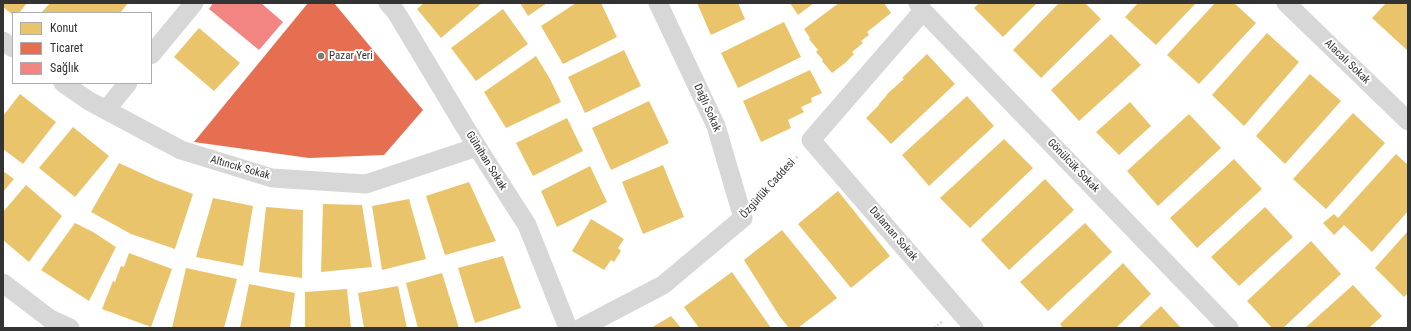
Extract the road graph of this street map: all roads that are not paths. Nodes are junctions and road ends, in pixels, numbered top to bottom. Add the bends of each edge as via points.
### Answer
1 (194, 3) edge
2 (388, 3) edge
3 (658, 3) edge
4 (1286, 3) edge
5 (920, 7) edge
6 (3, 41) edge
7 (12, 47) edge
8 (152, 54) edge
9 (64, 84) edge
10 (127, 84) edge
11 (106, 110) junction
12 (1408, 121) edge
13 (477, 147) junction
14 (743, 218) joint
15 (3, 283) edge
16 (70, 328) edge
17 (568, 328) edge
18 (581, 328) edge
19 (974, 328) edge
20 (1230, 328) edge

1 - 8 street
2 - 13 street, Gülnihan Sokak via 396,12
3 - 14 street, Dağlı Sokak via 716,126
4 - 12 street, Alacalı Sokak
5 - 19 street, Dalaman Sokak via 811,140
5 - 20 street, Gönülcük Sokak
6 - 7 street
9 - 11 street, Altıncık Sokak
10 - 11 street
11 - 13 street, Altıncık Sokak via 181,150 272,178 366,184
13 - 17 street, Gülnihan Sokak via 527,225
14 - 18 street, Özgürlük Caddesi via 663,285
15 - 16 street via 50,319

